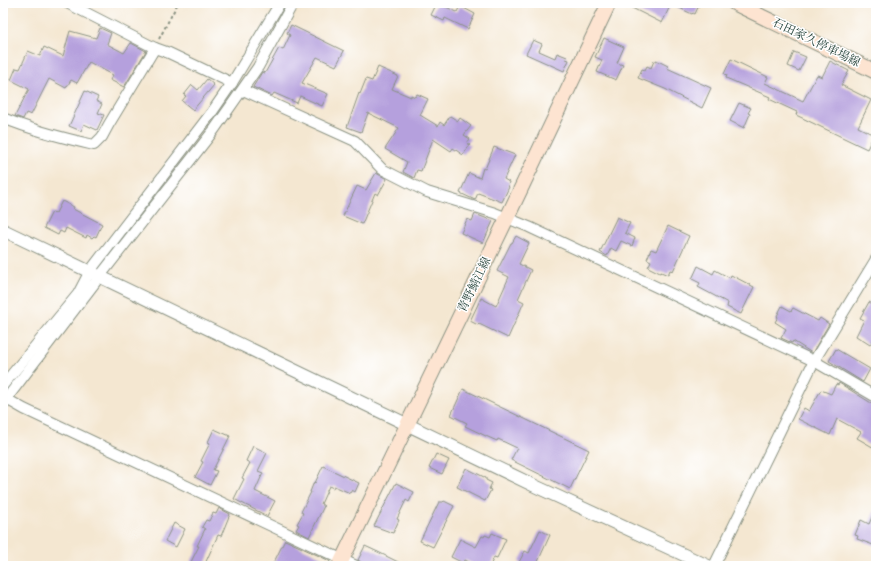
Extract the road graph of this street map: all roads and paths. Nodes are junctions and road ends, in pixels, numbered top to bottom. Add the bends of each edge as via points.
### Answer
1 (67, 3) edge
2 (178, 3) edge
3 (280, 3) edge
4 (293, 3) edge
5 (608, 3) edge
6 (734, 3) edge
7 (155, 48) junction
8 (876, 72) edge
9 (232, 83) junction
10 (243, 90) junction
11 (3, 118) edge
12 (507, 218) junction
13 (3, 230) edge
14 (876, 259) edge
15 (95, 274) junction
16 (814, 361) junction
17 (3, 385) edge
18 (876, 397) edge
19 (5, 398) edge
20 (408, 424) junction
21 (341, 563) edge
22 (356, 566) edge
23 (708, 566) edge
24 (714, 566) edge

1 - 7 street
2 - 7 path
3 - 9 street
4 - 10 street
5 - 12 main road, 青野鯖江線
6 - 8 main road, 石田家久停車場線
7 - 9 street
7 - 11 street via 94,145
9 - 15 street
10 - 12 street via 355,141 382,169 427,192
10 - 15 street via 214,130
12 - 16 street
12 - 20 main road, 青野鯖江線
13 - 15 street
14 - 16 street
15 - 17 street
15 - 19 street
15 - 20 street
16 - 18 street
16 - 24 street
19 - 21 street
20 - 21 main road, 青野鯖江線
20 - 23 street
21 - 22 street

